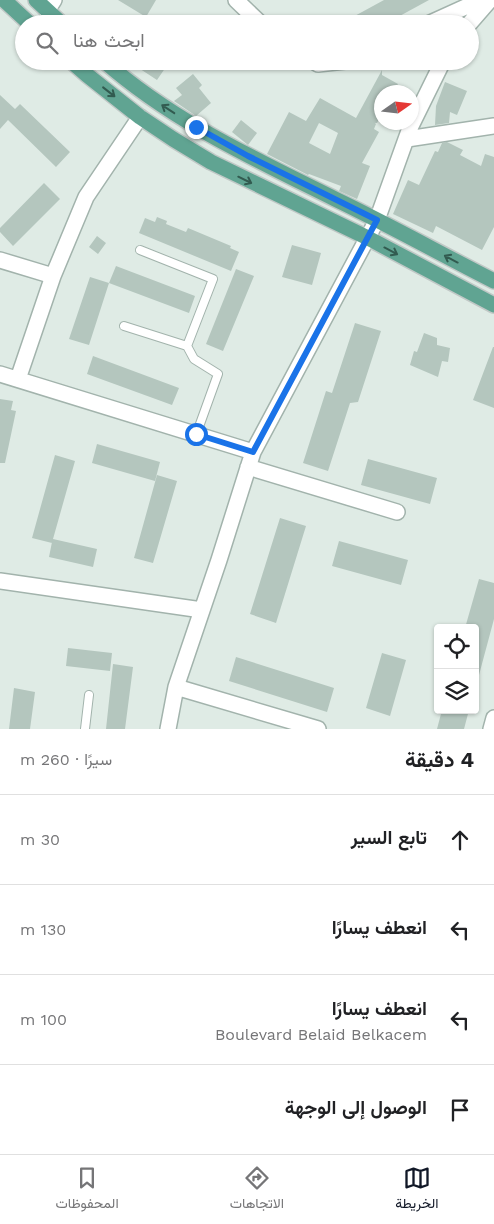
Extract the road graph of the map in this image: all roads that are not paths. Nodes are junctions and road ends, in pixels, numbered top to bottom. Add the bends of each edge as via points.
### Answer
1 (4, 0) edge
2 (36, 0) edge
3 (236, 0) edge
4 (481, 0) edge
5 (490, 0) edge
6 (50, 6) edge
7 (20, 15) edge
8 (252, 15) edge
9 (448, 15) edge
10 (478, 15) edge
11 (81, 70) edge
12 (115, 70) edge
13 (439, 70) edge
14 (140, 117) junction
15 (494, 126) edge
16 (407, 139) junction
17 (377, 220) junction
18 (368, 238) junction
19 (140, 250) dead end
20 (0, 260) edge
21 (53, 276) junction
22 (494, 281) edge
23 (494, 305) edge
24 (124, 326) dead end
25 (187, 346) junction
26 (0, 374) edge
27 (18, 379) junction
28 (196, 434) junction
29 (253, 452) junction
30 (248, 467) junction
31 (398, 512) dead end
32 (0, 581) edge
33 (202, 610) junction
34 (176, 687) junction
35 (89, 695) dead end
36 (494, 718) edge
37 (85, 729) edge
38 (168, 729) edge
39 (318, 729) edge
40 (491, 729) edge

1 - 7 main road
2 - 6 main road
3 - 8 street
4 - 9 street
5 - 10 street
11 -> 14 main road
17 -> 12 main road via 196,127 153,100
13 - 16 street
14 -> 18 main road via 211,162
14 - 21 street via 86,197
15 - 16 street
16 - 17 street
17 - 18 street
22 -> 17 main road
18 -> 23 main road
18 - 29 street
19 - 25 lane via 213,279
20 - 21 street
21 - 27 street
24 - 25 lane
25 - 28 lane via 194,359 218,374
26 - 27 street
27 - 28 street
28 - 29 street
29 - 30 street
30 - 31 street
30 - 33 street
32 - 33 street
33 - 34 street
34 - 38 street
34 - 39 street
35 - 37 lane
36 - 40 street

